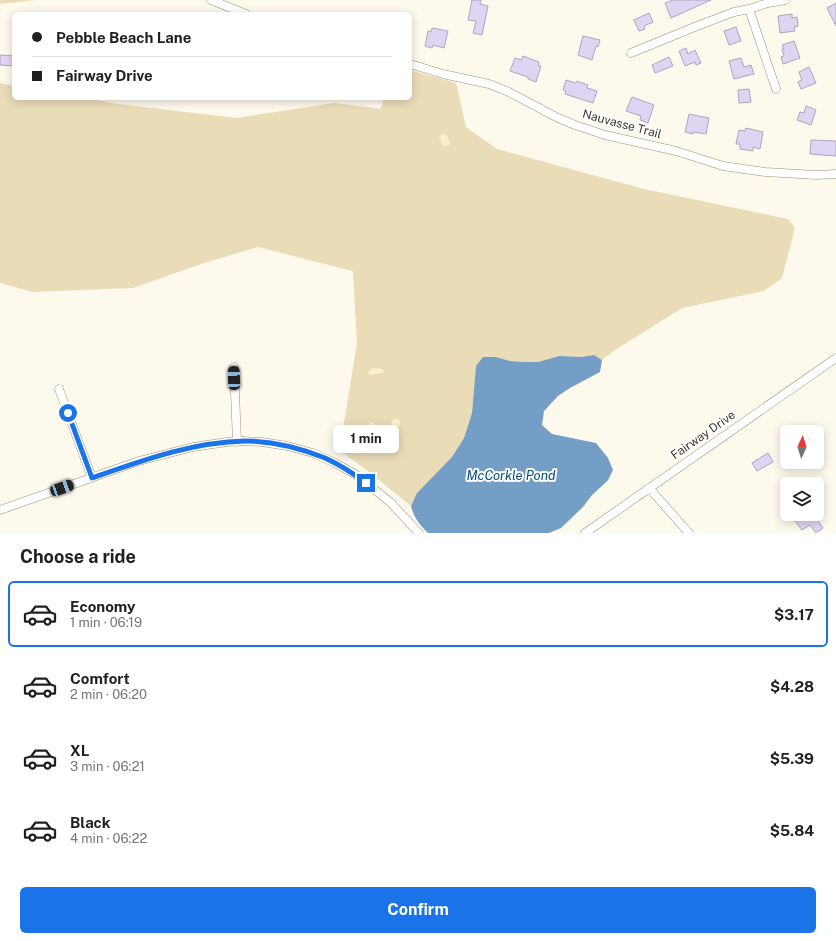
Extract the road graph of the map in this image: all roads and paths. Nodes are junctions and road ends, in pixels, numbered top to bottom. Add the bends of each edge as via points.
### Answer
1 (211, 0) edge
2 (785, 0) edge
3 (749, 9) junction
4 (241, 12) edge
5 (631, 53) dead end
6 (412, 65) edge
7 (776, 89) dead end
8 (836, 174) edge
9 (836, 358) edge
10 (234, 367) dead end
11 (59, 388) dead end
12 (237, 442) junction
13 (92, 478) junction
14 (649, 488) junction
15 (0, 510) edge
16 (420, 533) edge
17 (585, 533) edge
18 (689, 533) edge

1 - 4 street
2 - 3 street
3 - 5 street via 727,14
3 - 7 street
6 - 8 street, Nauvasse Trail via 489,84 558,118 605,135 676,151 723,166 764,172
9 - 14 street, Fairway Drive
10 - 12 street
11 - 13 street
12 - 13 street via 193,447 139,461
12 - 16 street via 287,446 313,453 335,463 355,474 390,502
13 - 15 street
14 - 17 street, Fairway Drive
14 - 18 street

